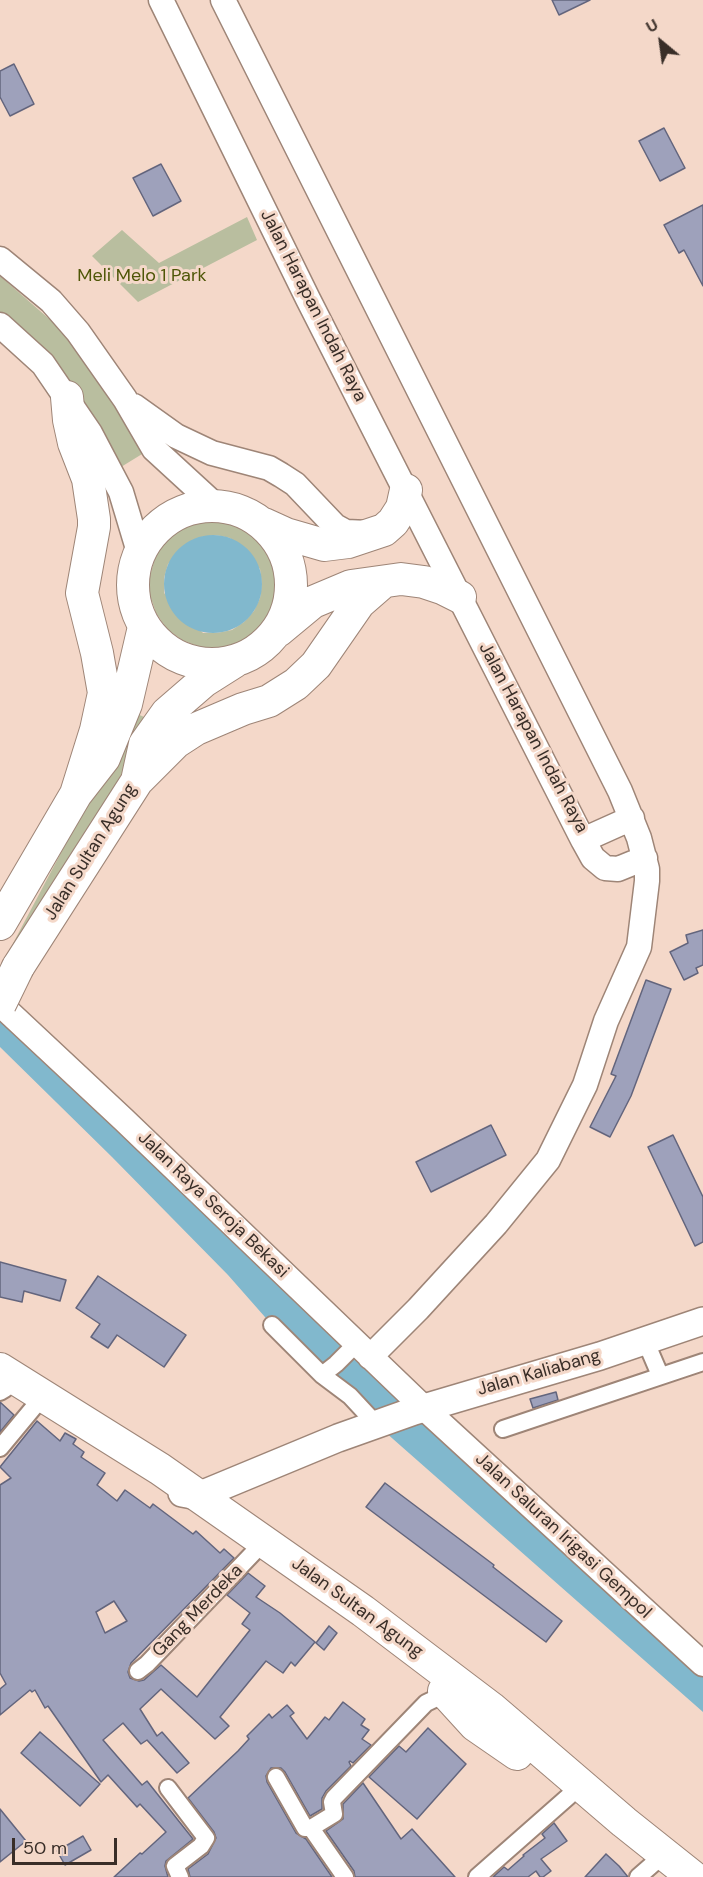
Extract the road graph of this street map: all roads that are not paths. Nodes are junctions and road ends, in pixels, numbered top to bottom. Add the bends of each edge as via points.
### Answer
1 (161, 0) edge
2 (223, 0) edge
3 (0, 259) edge
4 (0, 326) edge
5 (67, 397) junction
6 (125, 399) junction
7 (406, 490) junction
8 (215, 505) junction
9 (264, 524) junction
10 (378, 533) junction
11 (139, 552) junction
12 (382, 583) junction
13 (460, 597) junction
14 (144, 627) junction
15 (274, 634) junction
16 (238, 660) junction
17 (137, 781) junction
18 (76, 794) junction
19 (632, 818) junction
20 (583, 840) junction
21 (645, 858) junction
22 (0, 924) edge
23 (0, 1004) edge
24 (703, 1322) edge
25 (272, 1325) dead end
26 (645, 1340) junction
27 (360, 1349) junction
28 (703, 1362) edge
29 (322, 1375) junction
30 (660, 1376) junction
31 (1, 1384) edge
32 (34, 1407) junction
33 (419, 1409) junction
34 (375, 1424) junction
35 (503, 1429) dead end
36 (0, 1448) edge
37 (184, 1494) junction
38 (256, 1550) junction
39 (703, 1664) edge
40 (138, 1671) dead end
41 (447, 1693) junction
42 (516, 1741) junction
43 (276, 1777) dead end
44 (562, 1784) junction
45 (168, 1788) dead end
46 (311, 1828) junction
47 (654, 1872) edge
48 (180, 1877) edge
49 (345, 1877) edge
50 (477, 1877) edge
51 (693, 1877) edge

1 - 7 street, Jalan Harapan Indah Raya
2 - 19 street
3 - 6 street via 51,301
4 - 5 street via 43,364
5 - 11 street via 122,492
5 - 18 highway via 74,443 88,479 94,527 82,593 104,693
6 - 8 street via 154,449
6 - 10 street via 176,436 212,453 269,468 281,475 346,532
7 - 10 highway via 402,508 393,522
7 - 13 street, Jalan Harapan Indah Raya
8 - 9 highway via 241,510
8 - 11 highway via 192,508 170,517 152,532
9 - 10 highway via 324,545
9 - 15 highway via 281,544 290,565 288,609
11 - 14 highway via 132,590
12 - 13 highway via 401,579 424,582
12 - 15 highway via 351,586 313,602
12 - 17 highway via 359,603 316,665 296,684 269,700 196,729
13 - 20 street, Jalan Harapan Indah Raya
14 - 16 highway via 162,647 186,660 214,664
14 - 18 highway via 126,704 104,758
15 - 16 highway via 260,648
16 - 17 highway, Jalan Sultan Agung via 204,681 167,713 146,744
17 - 23 highway, Jalan Sultan Agung, bridge via 18,967
18 - 22 highway
19 - 20 street, Jalan Harapan Indah Raya
19 - 21 street
20 - 21 street via 593,858 605,868 618,869
21 - 27 street via 647,881 639,947 606,1021 585,1086 548,1160 418,1310
23 - 27 street, Jalan Raya Seroja Bekasi
24 - 26 main road, Jalan Kaliabang
25 - 29 street
26 - 30 street
26 - 33 main road, Jalan Kaliabang
27 - 29 street
27 - 33 street, Jalan Raya Seroja Bekasi
28 - 30 street
29 - 34 street via 350,1396
30 - 35 street
31 - 32 highway, Jalan Sultan Agung
31 - 37 highway, Jalan Sultan Agung via 160,1469
32 - 36 street
32 - 37 highway, Jalan Sultan Agung
33 - 34 main road, Jalan Kaliabang
33 - 39 street, Jalan Saluran Irigasi Gempol
34 - 37 main road, Jalan Kaliabang
37 - 38 highway, Jalan Sultan Agung
37 - 42 highway, Jalan Sultan Agung via 363,1611
38 - 40 street, Gang Merdeka
38 - 41 highway, Jalan Sultan Agung
41 - 42 highway, Jalan Sultan Agung via 475,1725
41 - 46 street via 426,1703 334,1798 334,1814
42 - 44 highway, Jalan Sultan Agung
43 - 46 street via 305,1828
44 - 47 highway, Jalan Sultan Agung
44 - 50 street
44 - 51 highway, Jalan Sultan Agung
45 - 48 street via 206,1838 175,1866
46 - 49 street

